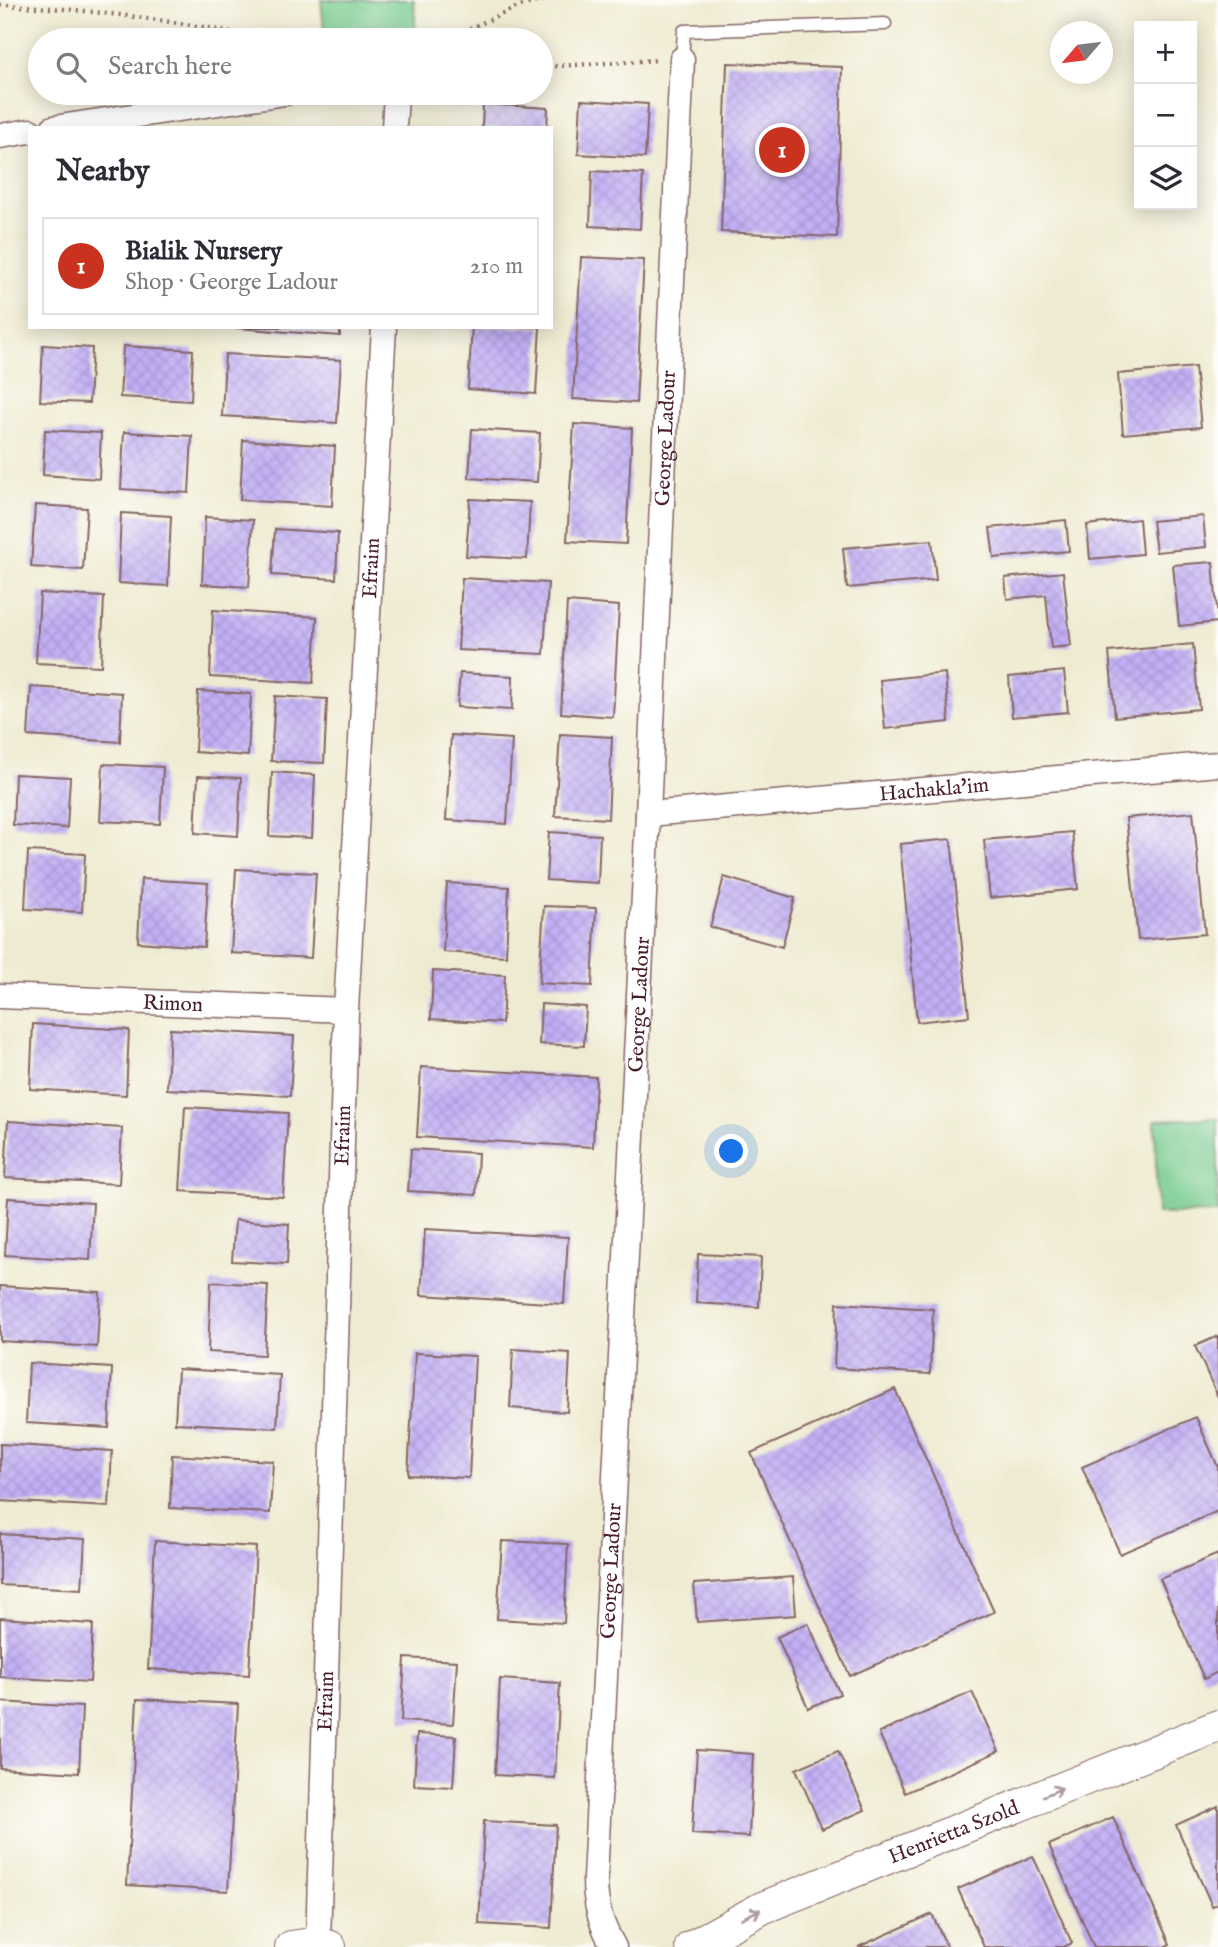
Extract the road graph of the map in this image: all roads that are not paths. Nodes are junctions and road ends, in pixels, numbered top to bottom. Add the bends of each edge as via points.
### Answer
1 (885, 24) dead end
2 (682, 59) joint
3 (205, 105) edge
4 (395, 105) edge
5 (66, 126) edge
6 (394, 126) edge
7 (28, 131) edge
8 (0, 136) edge
9 (384, 329) edge
10 (1218, 764) edge
11 (648, 814) junction
12 (0, 996) edge
13 (346, 1010) junction
14 (1218, 1726) edge
15 (313, 1946) edge
16 (614, 1947) edge
17 (691, 1947) edge

1 - 2 lane via 684,31
2 - 11 street, George Ladour
3 - 5 street
4 - 6 street
7 - 8 street
9 - 13 street, Efraim
10 - 11 street, Hachakla'im
11 - 16 street, George Ladour via 595,1879 595,1902
12 - 13 street, Rimon
13 - 15 street, Efraim
17 -> 14 street, Henrietta Szold via 762,1909

